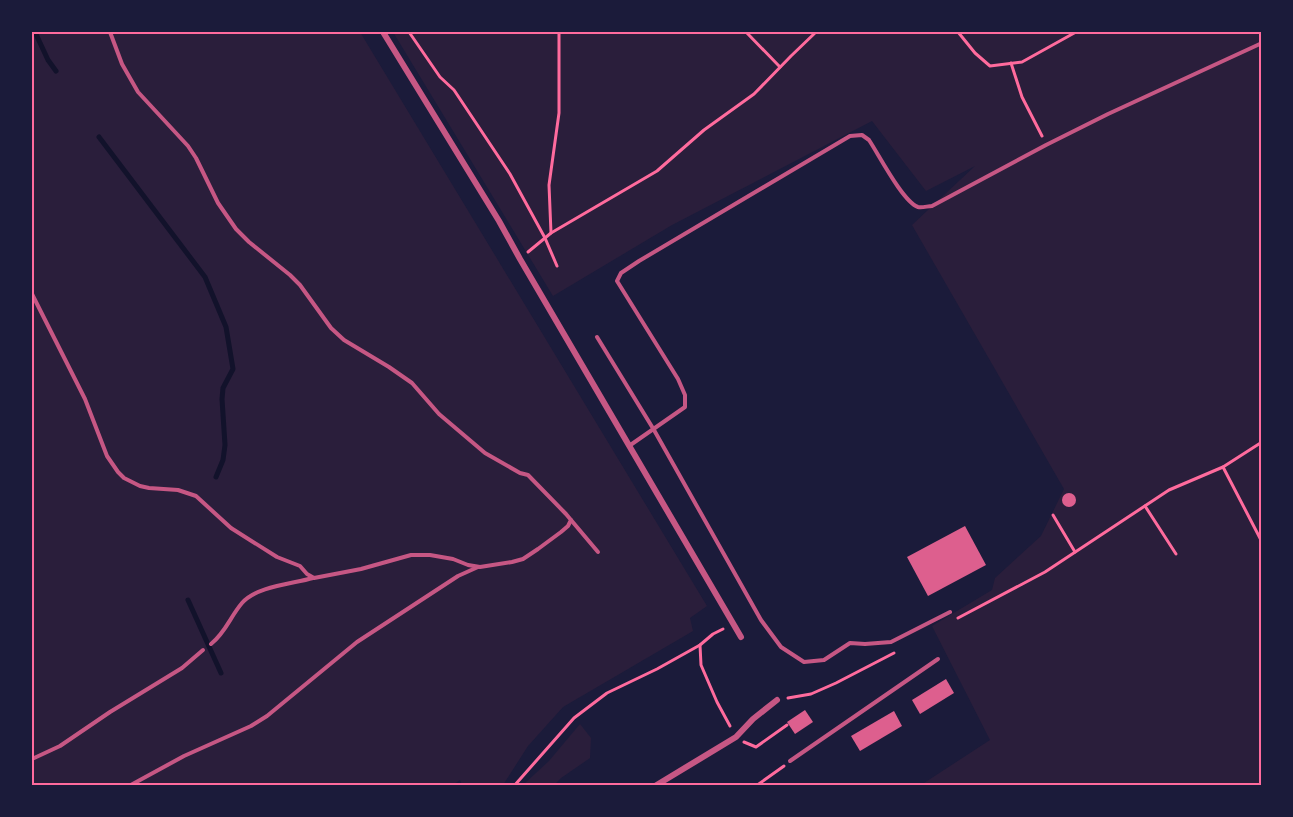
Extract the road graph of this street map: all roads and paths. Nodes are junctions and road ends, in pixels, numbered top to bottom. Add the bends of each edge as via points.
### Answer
1 (110, 32) edge
2 (383, 32) edge
3 (409, 32) edge
4 (559, 32) edge
5 (746, 32) edge
6 (816, 32) edge
7 (958, 32) edge
8 (1076, 32) edge
9 (1262, 43) edge
10 (1011, 63) junction
11 (780, 67) junction
12 (1046, 145) junction
13 (551, 233) junction
14 (545, 238) junction
15 (520, 259) junction
16 (557, 266) dead end
17 (32, 294) edge
18 (597, 337) dead end
19 (654, 430) junction
20 (1262, 442) edge
21 (630, 446) junction
22 (1223, 467) junction
23 (1144, 507) junction
24 (1053, 515) dead end
25 (571, 520) junction
26 (1262, 542) edge
27 (598, 552) dead end
28 (1076, 552) junction
29 (1176, 554) dead end
30 (480, 567) junction
31 (314, 578) junction
32 (950, 612) dead end
33 (951, 622) dead end
34 (732, 623) junction
35 (741, 637) dead end
36 (211, 644) dead end
37 (699, 645) junction
38 (203, 650) dead end
39 (899, 650) dead end
40 (938, 659) dead end
41 (777, 700) joint
42 (786, 725) dead end
43 (736, 737) junction
44 (32, 759) edge
45 (790, 761) joint
46 (129, 786) edge
47 (514, 786) edge
48 (655, 786) edge
49 (756, 786) edge

1 - 25 lane via 138,92 188,146 236,230 300,285 344,340 412,383 439,414 485,453 528,475
2 - 15 street
3 - 14 path via 480,128
4 - 13 path via 559,113 549,185
5 - 11 path
6 - 11 path
7 - 10 path via 990,66
8 - 10 path via 1022,62
9 - 12 lane
10 - 12 path via 1022,97
11 - 13 path via 754,94 657,171
12 - 19 lane via 932,206 920,208 902,194 869,140 862,135 850,136 621,273 617,281 620,288 685,395 685,407
13 - 14 path
14 - 15 path
14 - 16 path
15 - 21 street
17 - 31 lane via 118,472 140,486 196,496 236,531 277,557 300,566
18 - 19 lane
19 - 21 lane
19 - 32 lane via 761,620 782,647 804,662 824,660 850,644 891,642
20 - 22 path
21 - 34 street
22 - 23 path via 1169,490
22 - 26 path
23 - 28 path
23 - 29 path
24 - 28 path
25 - 27 lane
25 - 30 lane via 561,532 522,559
28 - 33 path
30 - 31 lane via 430,555 411,555
30 - 46 lane via 458,576 357,642 251,726
31 - 36 lane via 253,594
34 - 35 street
34 - 37 path
37 - 43 path via 701,665
37 - 47 path via 606,693 574,718
38 - 44 lane via 182,668 60,746
39 - 41 path via 836,684 811,694
40 - 45 lane
41 - 43 street
42 - 43 path via 756,747
43 - 48 street
45 - 49 path

